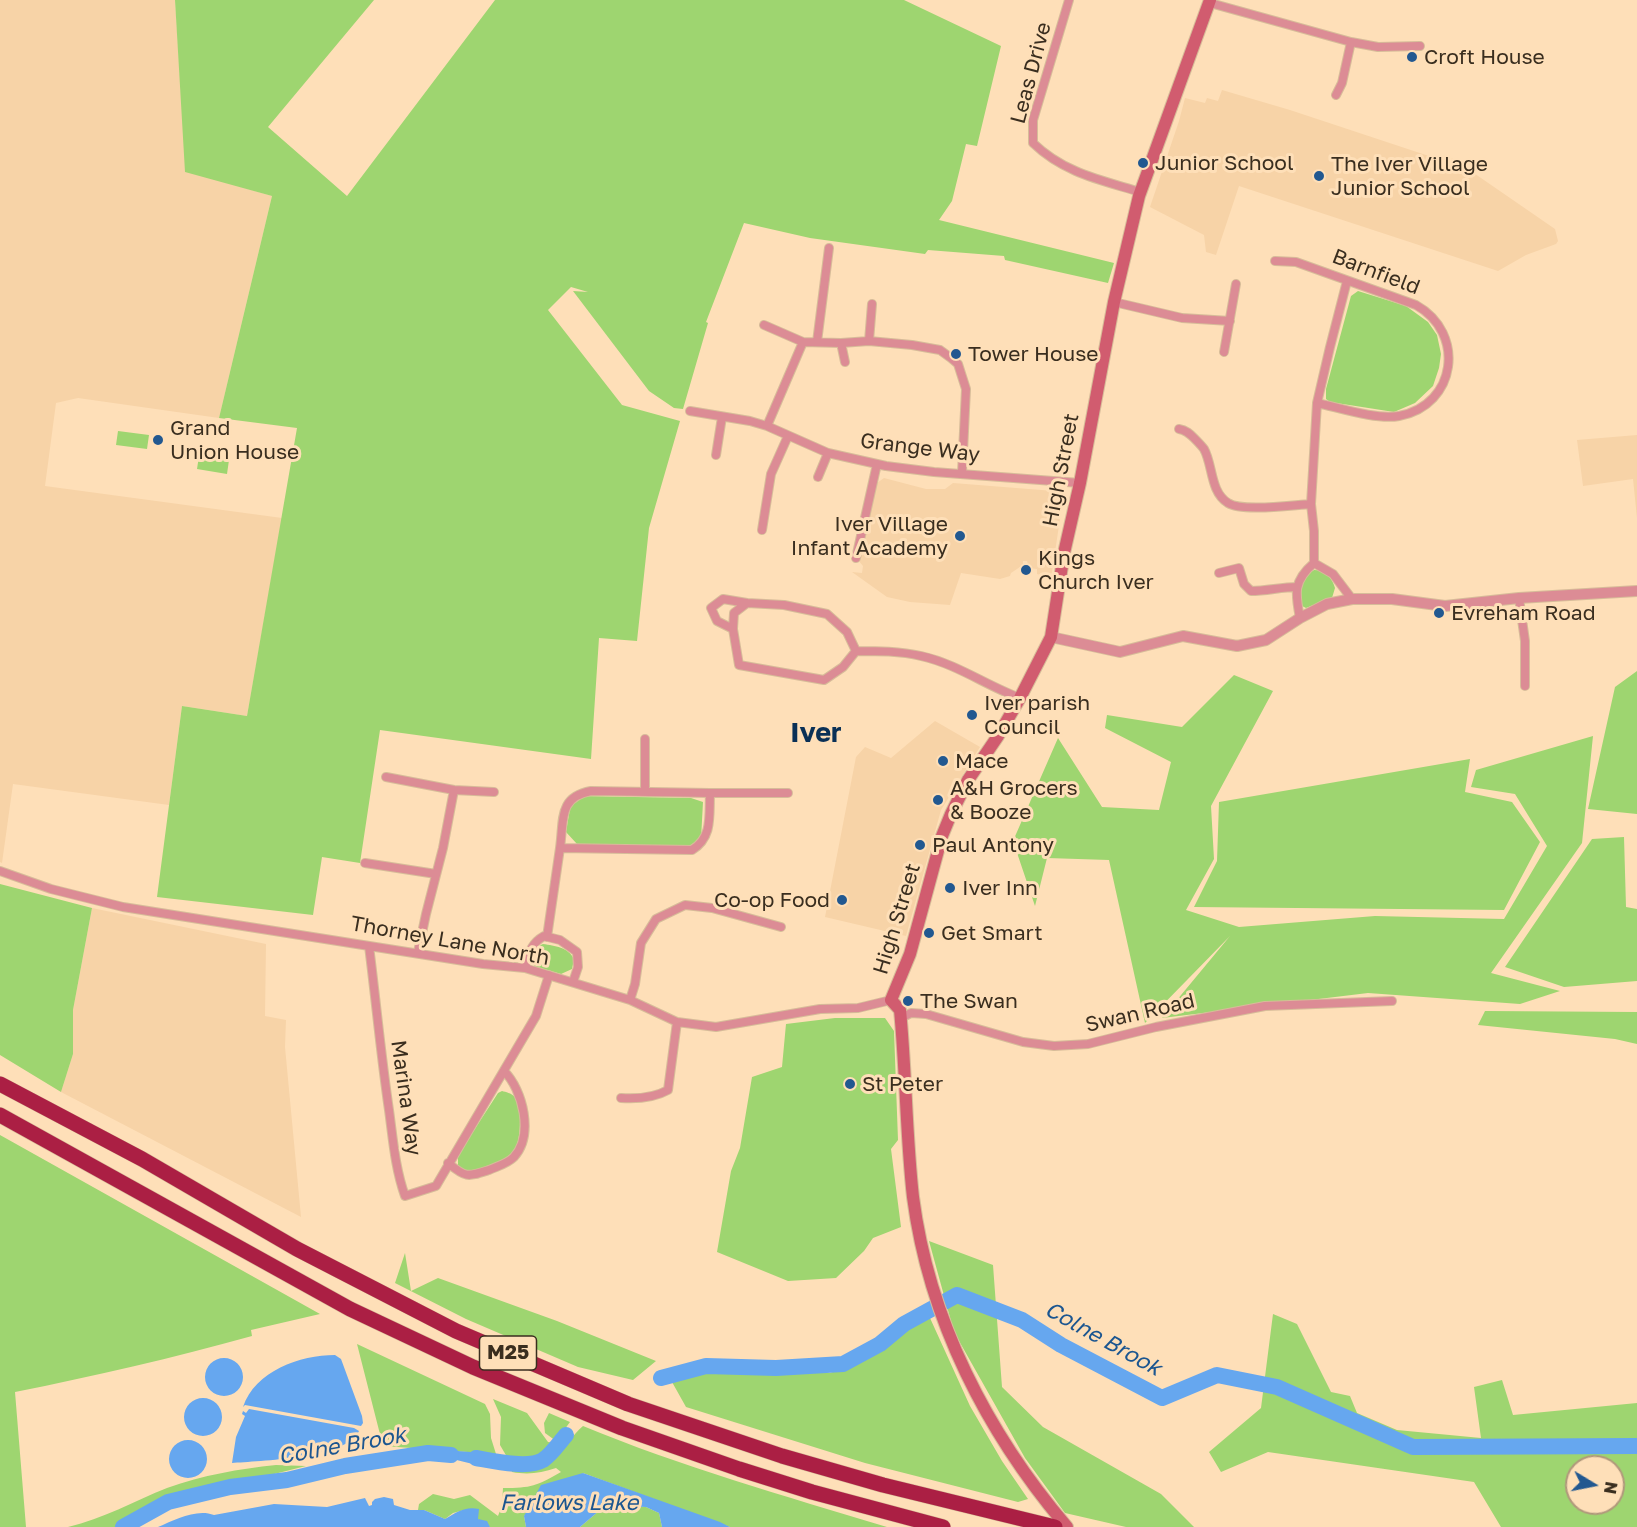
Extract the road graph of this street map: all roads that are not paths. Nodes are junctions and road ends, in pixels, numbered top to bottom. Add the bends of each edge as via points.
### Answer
1 (1069, 0) edge
2 (1210, 2) edge
3 (1352, 42) junction
4 (1420, 46) dead end
5 (1336, 95) dead end
6 (1140, 192) junction
7 (829, 248) dead end
8 (1275, 261) dead end
9 (1347, 281) junction
10 (1236, 284) dead end
11 (1113, 302) junction
12 (872, 304) dead end
13 (1230, 321) junction
14 (764, 325) dead end
15 (869, 341) junction
16 (803, 342) junction
17 (816, 342) junction
18 (841, 343) junction
19 (1224, 352) dead end
20 (844, 362) dead end
21 (1317, 403) junction
22 (690, 411) dead end
23 (722, 417) junction
24 (767, 426) junction
25 (1179, 429) dead end
26 (788, 436) junction
27 (828, 453) junction
28 (716, 455) dead end
29 (877, 464) junction
30 (962, 473) junction
31 (818, 477) dead end
32 (1080, 483) junction
33 (1311, 504) junction
34 (762, 530) dead end
35 (856, 558) dead end
36 (1314, 563) junction
37 (1219, 573) dead end
38 (1297, 587) junction
39 (1637, 591) edge
40 (1520, 598) junction
41 (1352, 599) junction
42 (747, 603) junction
43 (1300, 618) junction
44 (733, 629) junction
45 (1051, 637) junction
46 (856, 651) junction
47 (1525, 686) dead end
48 (1020, 698) junction
49 (645, 739) dead end
50 (386, 777) dead end
51 (453, 790) junction
52 (494, 792) dead end
53 (645, 792) junction
54 (710, 793) junction
55 (788, 793) dead end
56 (560, 848) junction
57 (364, 863) dead end
58 (0, 871) edge
59 (436, 874) junction
60 (781, 927) dead end
61 (547, 937) junction
62 (369, 946) junction
63 (418, 952) junction
64 (525, 968) junction
65 (549, 975) junction
66 (573, 982) junction
67 (630, 1000) junction
68 (891, 1000) junction
69 (1392, 1000) dead end
70 (901, 1018) junction
71 (677, 1022) junction
72 (504, 1071) junction
73 (0, 1084) edge
74 (621, 1098) dead end
75 (0, 1115) edge
76 (448, 1163) junction
77 (944, 1527) edge
78 (1055, 1527) edge
79 (1067, 1527) edge

1 - 6 street, Leas Drive via 1033,120 1033,143 1070,170
2 - 3 street
2 - 6 main road, High Street
3 - 4 street via 1378,47
3 - 5 street
6 - 11 main road, High Street
7 - 17 street
8 - 9 street, Barnfield via 1296,262
9 - 21 street
9 - 21 street, Barnfield via 1416,305 1431,315 1446,339 1446,379 1424,405 1400,416 1367,414
10 - 13 street
11 - 13 street via 1182,318
11 - 32 main road, High Street
12 - 15 street
13 - 19 street
14 - 16 street
15 - 18 street
15 - 30 street via 940,350 958,364 966,389
16 - 17 street
16 - 24 street
17 - 18 street
18 - 20 street
21 - 33 street
22 - 23 street, Grange Way
23 - 24 street, Grange Way
23 - 28 street
24 - 26 street, Grange Way
25 - 33 street via 1190,434 1205,450 1217,488 1227,502 1259,507
26 - 27 street, Grange Way
26 - 34 street via 771,474
27 - 29 street, Grange Way
27 - 31 street
29 - 30 street, Grange Way
29 - 35 street
30 - 32 street, Grange Way
32 - 45 main road, High Street
33 - 36 street
36 - 38 street
36 - 41 street via 1334,574
37 - 38 street via 1239,568 1251,591
38 - 43 street
39 - 40 street
40 - 41 street via 1445,606 1392,599
40 - 47 street
41 - 43 street via 1328,604
42 - 44 street via 734,613
42 - 44 street via 723,599 711,608 717,621
42 - 46 street via 784,605 827,614 847,632
43 - 45 street via 1266,640 1237,646 1183,636 1120,652
44 - 46 street via 740,665 749,667 824,680 843,667
45 - 48 main road, High Street
46 - 48 street via 922,656
48 - 68 main road, High Street via 951,814 910,954
49 - 53 street
50 - 51 street
51 - 52 street
51 - 59 street
53 - 54 street
53 - 56 street via 591,791 570,798
54 - 55 street
54 - 56 street via 708,832 692,850
56 - 61 street
57 - 59 street
58 - 62 street, Thorney Lane North via 123,907
59 - 63 street
60 - 67 street via 712,908 685,905 656,919 641,943
61 - 64 street via 536,941 529,950
61 - 66 street via 560,940 577,952
62 - 63 street, Thorney Lane North
62 - 76 street, Marina Way via 394,1148 405,1196 436,1186
63 - 64 street, Thorney Lane North
64 - 65 street, Thorney Lane North
65 - 66 street, Thorney Lane North
65 - 72 street via 537,1016
66 - 67 street, Thorney Lane North
67 - 71 street, Thorney Lane North
68 - 70 main road via 900,1010
68 - 71 street, Thorney Lane North via 716,1027
69 - 70 street, Swan Road via 1265,1006 1088,1044 1054,1046 1023,1042 926,1014 911,1013
70 - 79 main road via 914,1199 930,1282 972,1388 1042,1497
71 - 74 street via 668,1090 660,1095
72 - 76 street
72 - 76 street via 516,1084 521,1103 524,1127 518,1150 503,1165 471,1176 463,1175
73 - 78 highway, M25 via 142,1159 297,1250 456,1331 628,1404 782,1456
75 - 77 highway, M25 via 350,1309 473,1367 622,1428 739,1469

